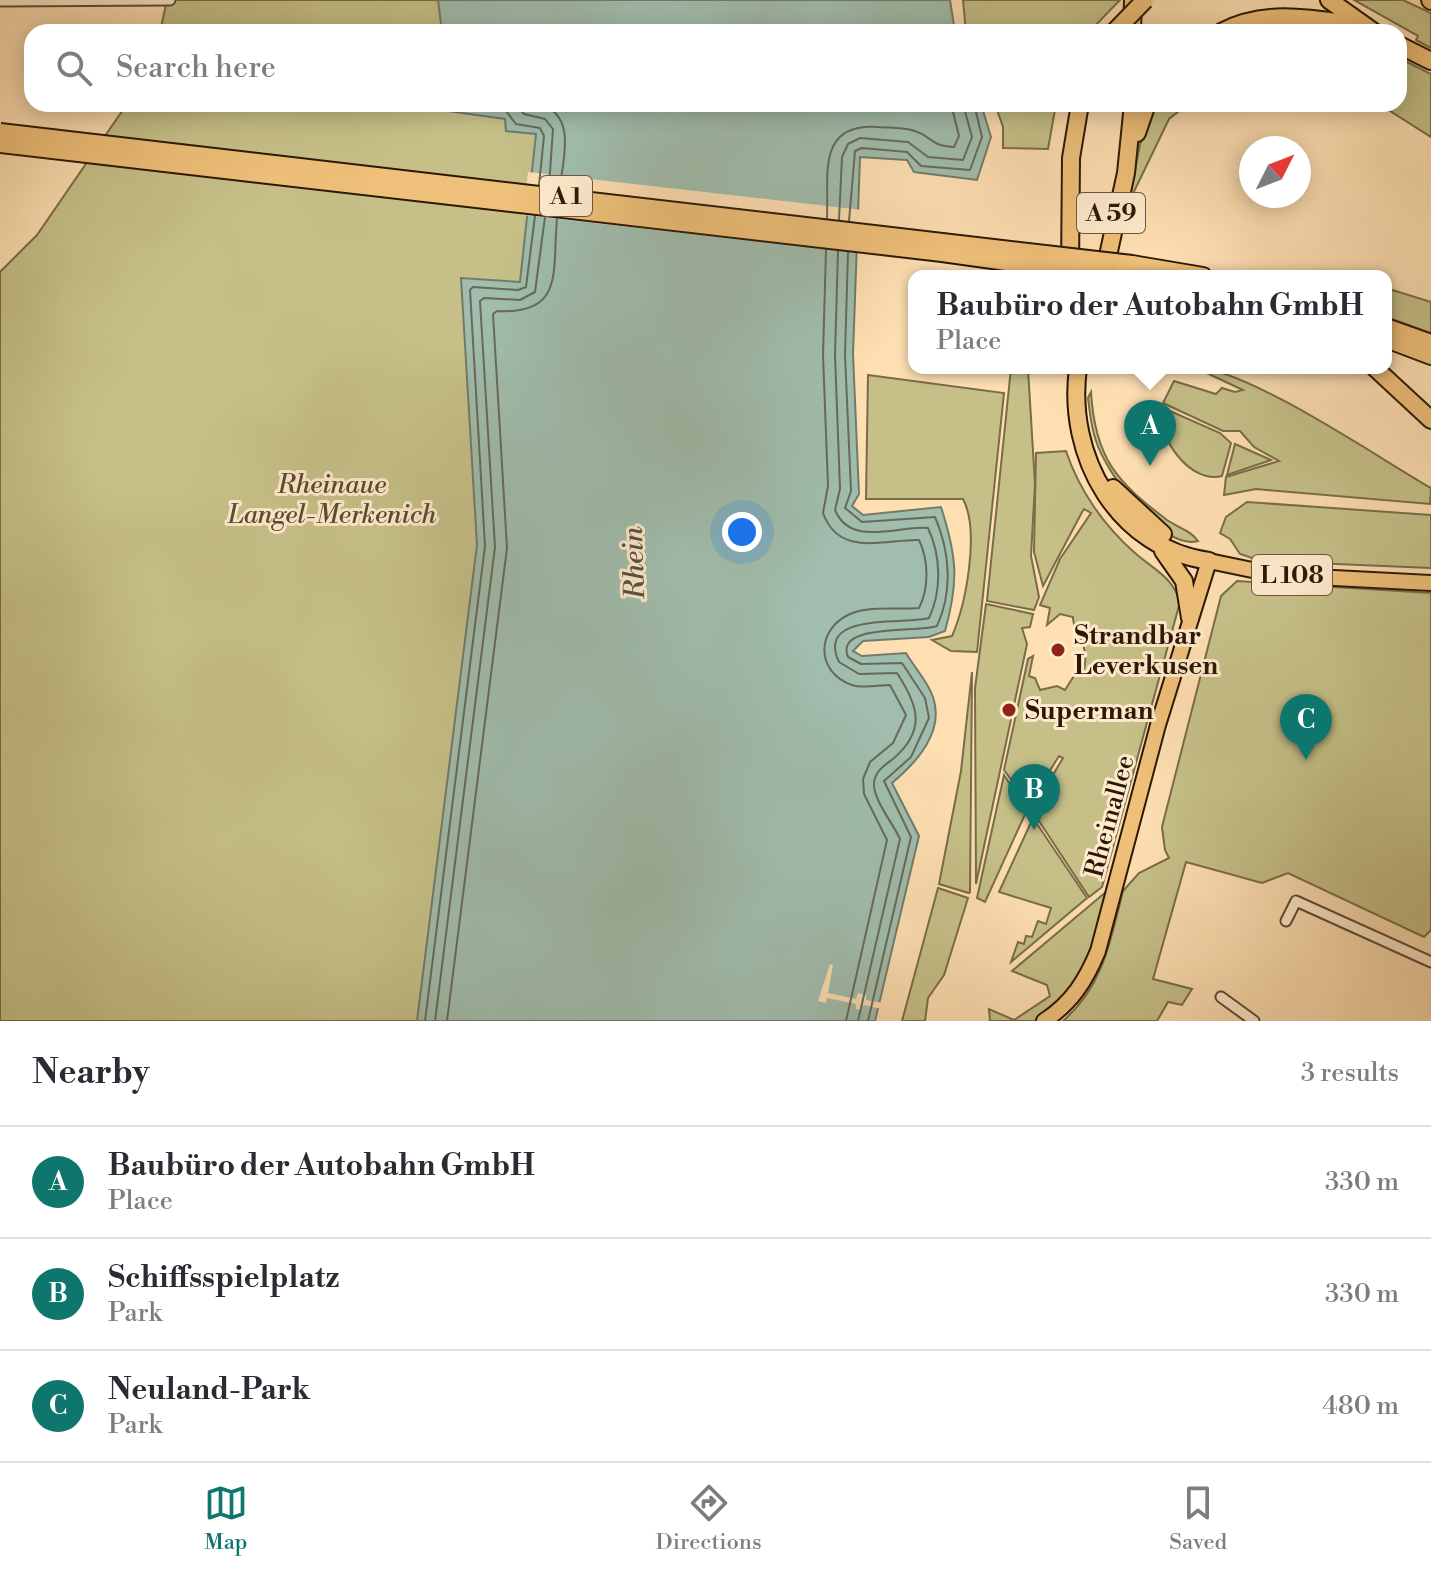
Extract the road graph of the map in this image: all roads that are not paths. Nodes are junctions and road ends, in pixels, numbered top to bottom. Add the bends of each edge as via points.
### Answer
1 (1131, 0) edge
2 (1145, 0) edge
3 (1329, 0) edge
4 (0, 1) edge
5 (169, 1) edge
6 (1122, 24) edge
7 (1130, 24) edge
8 (1246, 24) edge
9 (1343, 24) edge
10 (1361, 24) edge
11 (1407, 49) edge
12 (1431, 61) edge
13 (1078, 112) edge
14 (1125, 112) edge
15 (1132, 112) edge
16 (1145, 112) edge
17 (0, 132) edge
18 (0, 144) edge
19 (1126, 173) junction
20 (1062, 270) edge
21 (1070, 270) edge
22 (1098, 270) edge
23 (1106, 270) edge
24 (1168, 270) edge
25 (1392, 329) edge
26 (1392, 341) edge
27 (1431, 343) edge
28 (1431, 356) edge
29 (1077, 374) edge
30 (1079, 374) edge
31 (1381, 374) edge
32 (1431, 420) edge
33 (1144, 534) junction
34 (1209, 561) junction
35 (1431, 583) edge
36 (1190, 618) junction
37 (1286, 921) dead end
38 (1431, 962) edge
39 (1221, 997) dead end
40 (1044, 1021) edge
41 (1254, 1021) edge

1 - 7 highway
2 - 6 highway, bridge
3 - 10 highway
4 - 5 street
8 - 9 highway via 1267,17
11 - 12 highway
13 - 21 highway via 1068,224
14 - 22 highway, A 59
15 - 19 highway, A 59
16 - 19 highway
17 - 24 highway, A 1, bridge
18 - 20 highway, A 1, bridge
19 - 23 highway, A 59
25 - 27 highway
26 - 28 highway
29 - 33 highway via 1078,429 1094,475 1123,518
30 - 34 highway via 1088,436 1112,488 1148,524
31 - 32 highway
33 - 34 highway via 1182,557
33 - 36 highway via 1181,573
34 - 35 main road, L 108 via 1276,575
34 - 36 main road, Rheinallee
36 - 40 main road, Rheinallee via 1098,951 1069,1002
37 - 38 street via 1296,901
39 - 41 street

